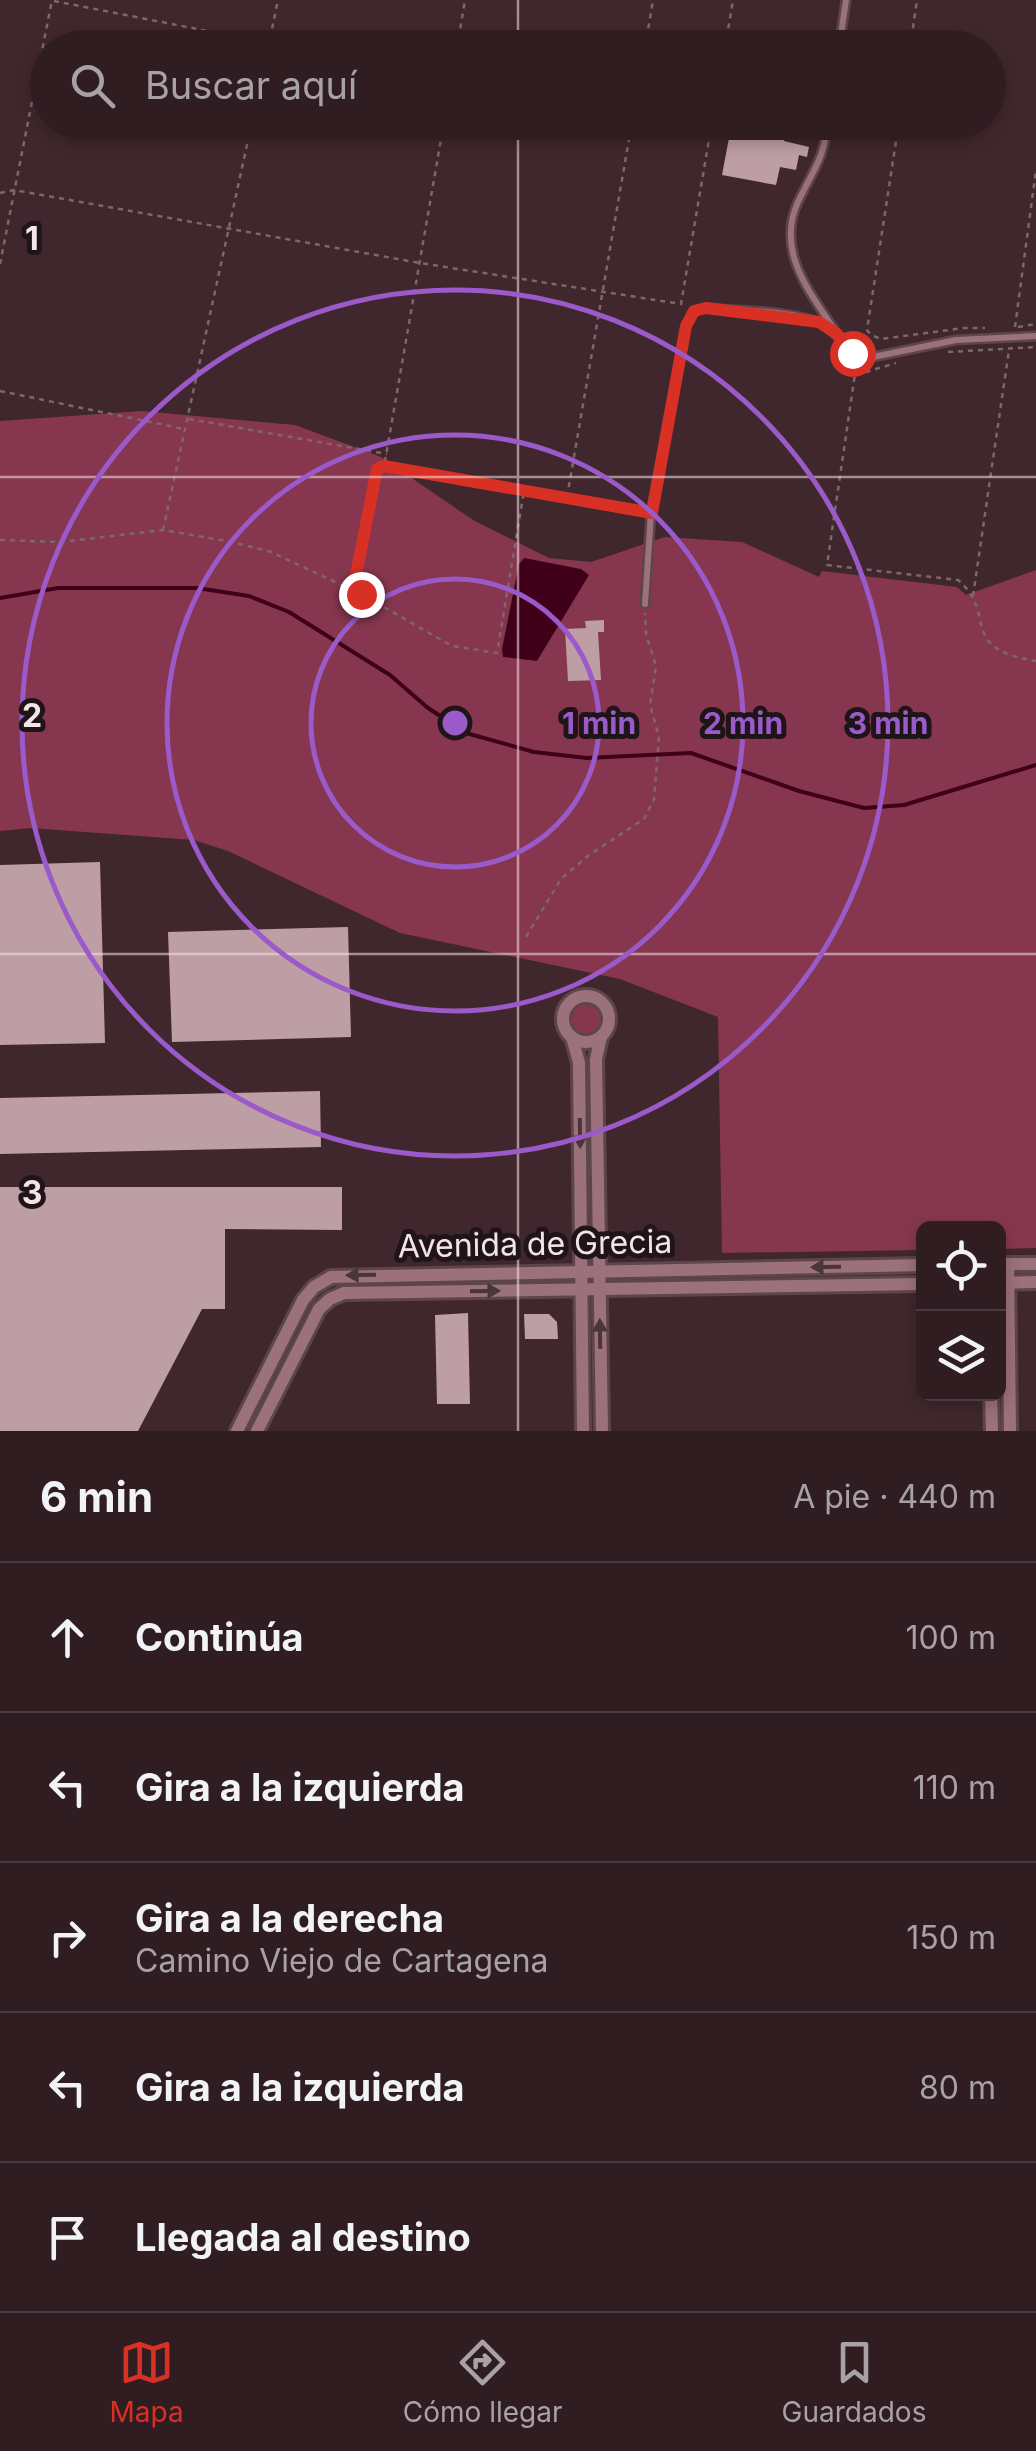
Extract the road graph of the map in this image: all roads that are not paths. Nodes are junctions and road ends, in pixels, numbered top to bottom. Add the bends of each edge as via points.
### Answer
1 (846, 0) edge
2 (842, 30) edge
3 (826, 140) edge
4 (837, 334) junction
5 (1036, 336) edge
6 (646, 604) road end
7 (572, 1037) junction
8 (601, 1037) junction
9 (1006, 1264) edge
10 (1036, 1264) edge
11 (916, 1266) edge
12 (600, 1271) junction
13 (582, 1272) junction
14 (1006, 1282) edge
15 (1036, 1282) edge
16 (916, 1284) edge
17 (600, 1288) junction
18 (581, 1290) junction
19 (1004, 1311) edge
20 (992, 1401) edge
21 (237, 1431) edge
22 (258, 1431) edge
23 (584, 1431) edge
24 (602, 1431) edge
25 (992, 1431) edge
26 (1010, 1431) edge

1 - 2 lane
3 - 4 lane via 798,202 790,246 796,269
4 - 5 lane via 863,359 956,340
4 - 6 lane via 789,316 694,311 652,513
7 - 8 street
7 - 8 street via 565,1009 575,998 590,996 610,1016
7 -> 13 street via 579,1063
8 - 12 street
9 - 10 street
11 -> 12 street, Avenida de Grecia
12 - 13 street, Avenida de Grecia
12 - 17 street
13 - 18 street
13 -> 21 street, Avenida de Grecia via 331,1277 304,1300
14 - 15 street
16 - 17 street, Avenida de Grecia
17 - 18 street, Avenida de Grecia
24 -> 17 street
22 -> 18 street, Avenida de Grecia via 330,1298
18 - 23 street
19 - 26 street
20 - 25 street

